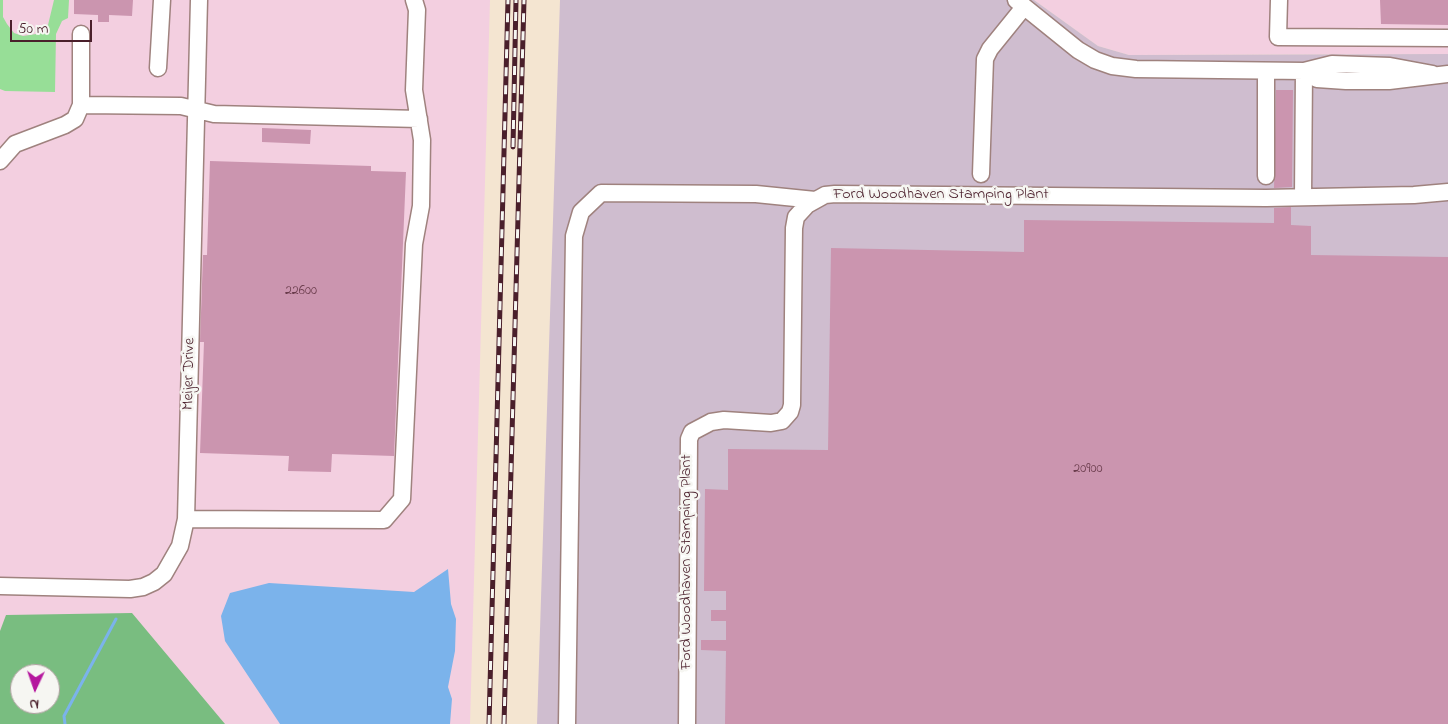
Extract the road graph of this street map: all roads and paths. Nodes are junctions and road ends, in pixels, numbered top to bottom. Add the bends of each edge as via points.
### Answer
1 (162, 0) edge
2 (199, 0) edge
3 (414, 0) edge
4 (1279, 0) edge
5 (1020, 3) edge
6 (81, 34) dead end
7 (1448, 38) edge
8 (158, 68) dead end
9 (1266, 71) junction
10 (1304, 71) junction
11 (1441, 74) edge
12 (81, 105) junction
13 (196, 109) junction
14 (419, 119) junction
15 (0, 162) edge
16 (981, 174) dead end
17 (1266, 176) dead end
18 (1448, 192) edge
19 (1303, 198) junction
20 (815, 200) junction
21 (186, 519) junction
22 (0, 586) edge
23 (568, 724) edge
24 (686, 724) edge

1 - 8 street
2 - 13 street, Meijer Drive
3 - 14 street via 418,10 414,90
4 - 7 street via 1278,37
5 - 9 street via 1078,50 1112,66
5 - 16 street via 984,59
6 - 12 street
9 - 10 street
9 - 17 street
10 - 11 street via 1332,64 1390,66
10 - 19 street
12 - 13 street
12 - 15 street via 76,119 15,144
13 - 14 street via 214,114
13 - 21 street, Meijer Drive
14 - 21 street via 422,140 421,206 414,244 402,499 384,520
18 - 19 street, Ford Woodhaven Stamping Plant
19 - 20 street, Ford Woodhaven Stamping Plant via 835,194
20 - 23 street via 756,194 601,193 581,212 574,236
20 - 24 street, Ford Woodhaven Stamping Plant via 800,211 794,228 790,412 777,422 711,422 692,432 689,439
21 - 22 street, Meijer Drive via 174,560 154,582 143,587

